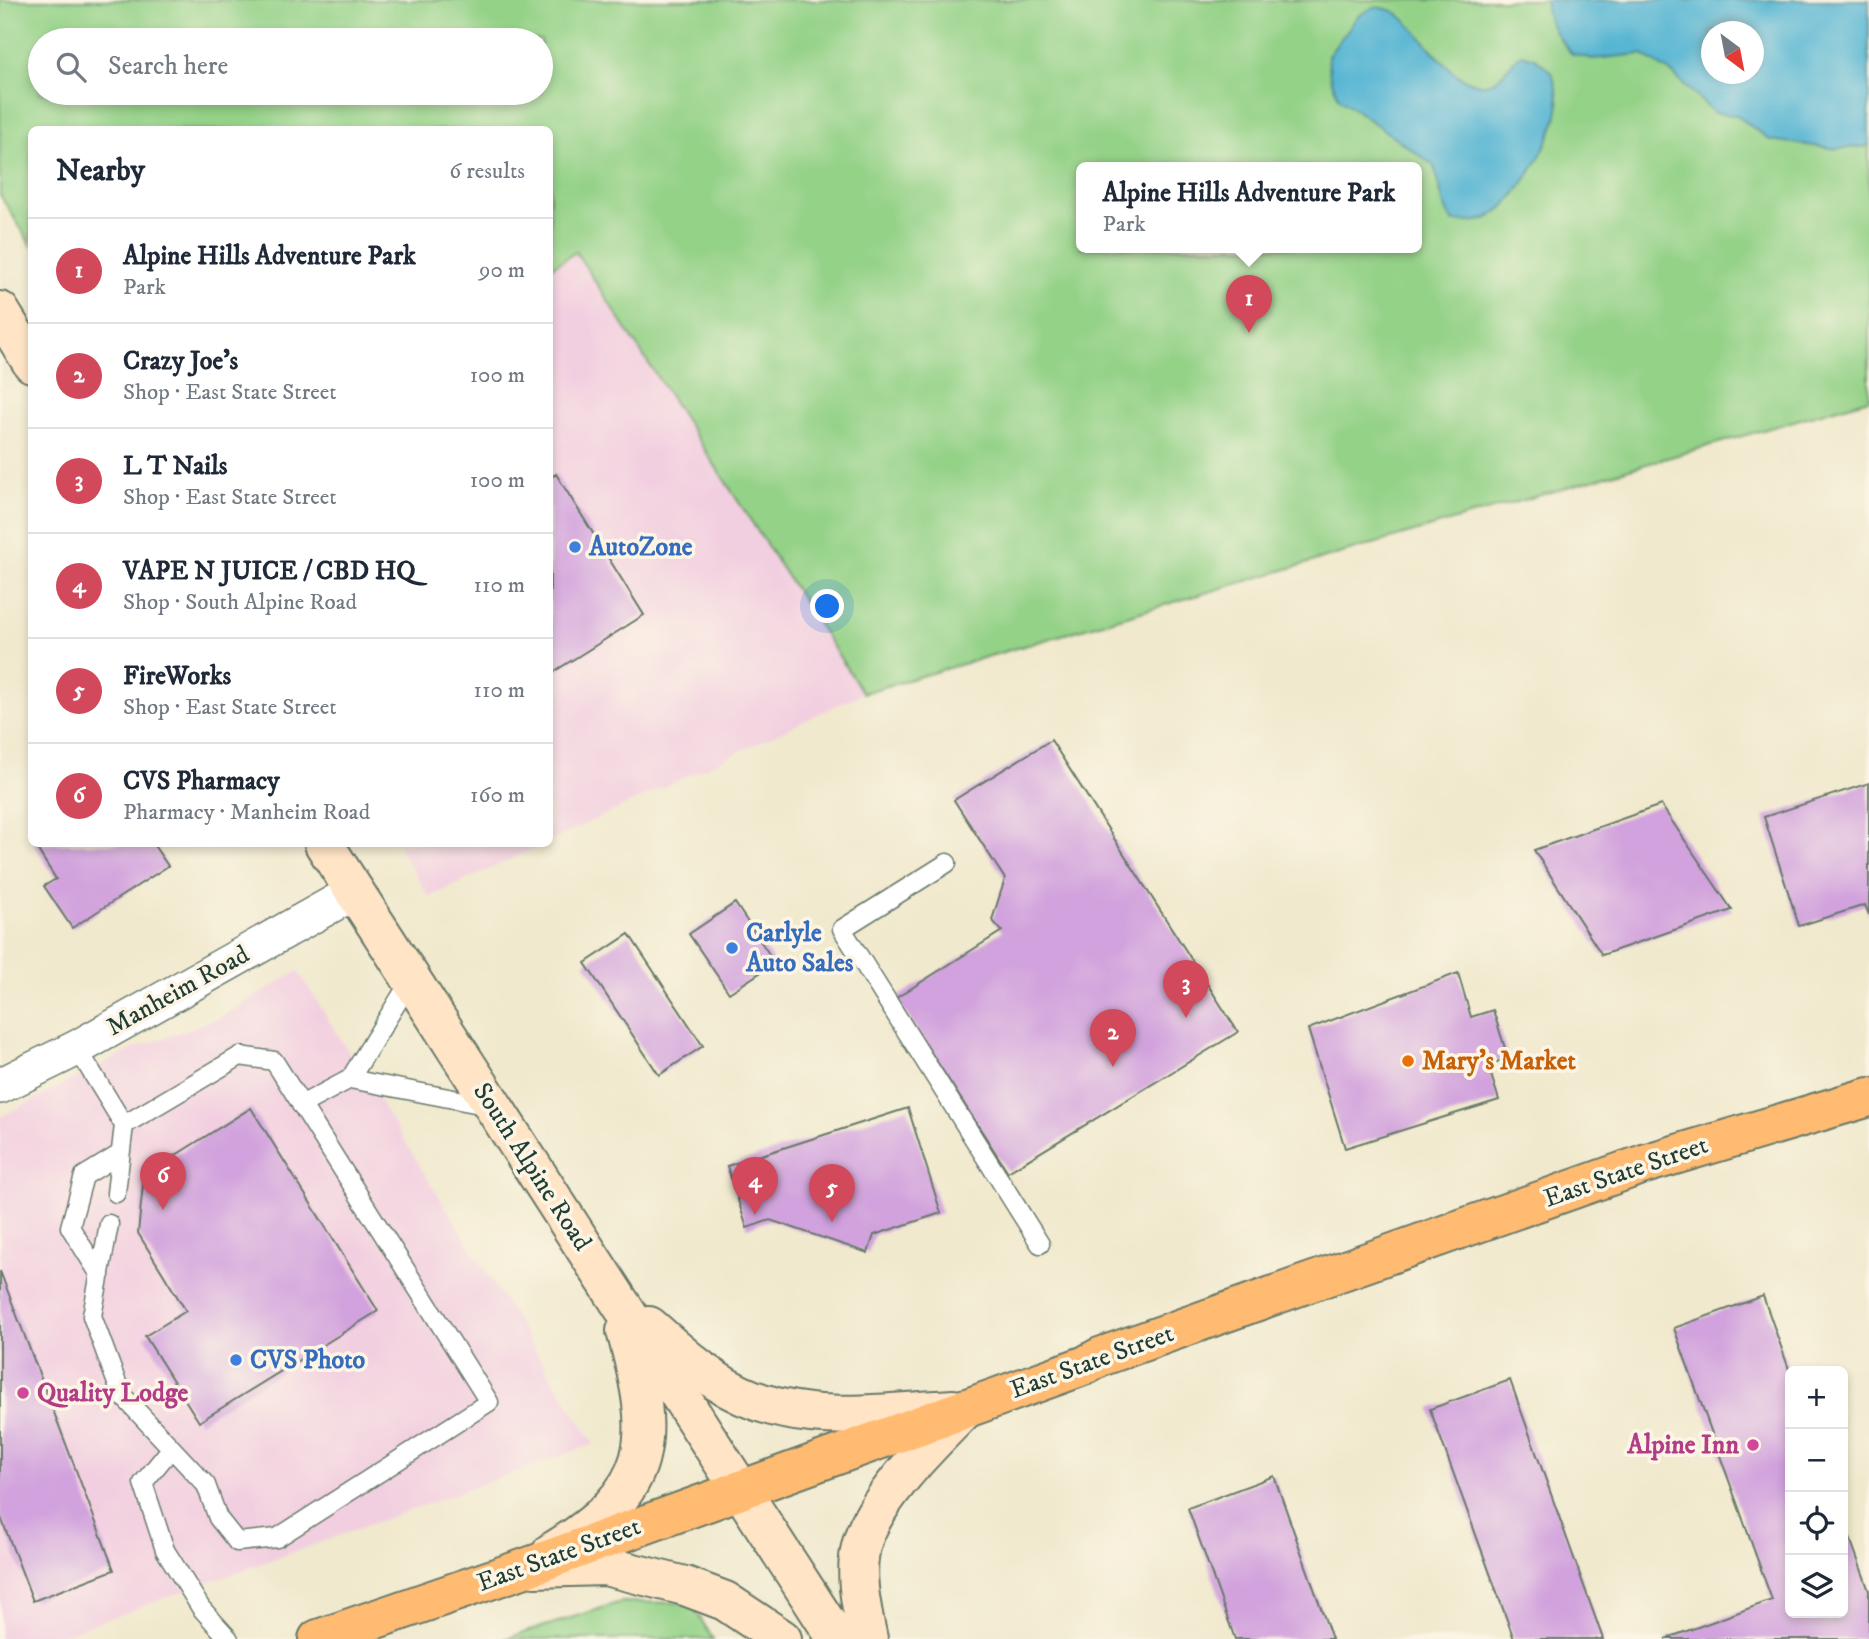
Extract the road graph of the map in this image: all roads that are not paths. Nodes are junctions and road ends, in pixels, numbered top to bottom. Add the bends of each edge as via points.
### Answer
1 (0, 311) edge
2 (28, 356) edge
3 (326, 847) edge
4 (947, 863) dead end
5 (354, 892) junction
6 (411, 980) junction
7 (77, 1048) junction
8 (350, 1079) junction
9 (0, 1086) edge
10 (1869, 1097) edge
11 (301, 1105) junction
12 (492, 1106) junction
13 (124, 1125) junction
14 (120, 1154) junction
15 (116, 1193) dead end
16 (109, 1224) dead end
17 (1040, 1244) dead end
18 (100, 1275) junction
19 (617, 1299) junction
20 (966, 1408) junction
21 (170, 1450) junction
22 (742, 1489) junction
23 (525, 1568) junction
24 (229, 1639) edge
25 (318, 1639) edge
26 (782, 1639) edge
27 (837, 1639) edge
28 (868, 1639) edge

1 - 2 main road
3 - 5 main road, South Alpine Road
4 - 17 lane via 842,929
5 - 6 main road, South Alpine Road
5 - 7 street, Manheim Road
6 - 8 lane
6 - 12 main road, South Alpine Road
7 - 9 street, Manheim Road
7 - 13 lane
8 - 11 lane
8 - 12 lane
10 - 20 main road, East State Street via 1644,1164
11 - 13 lane via 274,1061 240,1056
11 - 21 lane via 489,1402 276,1538 237,1542 218,1518 206,1485
12 - 19 main road, South Alpine Road
13 - 14 lane
14 - 15 lane
14 - 18 lane via 84,1176 71,1227
16 - 18 lane
18 - 21 lane via 92,1316 121,1394
19 - 20 main road via 715,1381 775,1409 826,1415
19 - 22 main road, South Alpine Road
19 - 23 main road via 643,1410 636,1475 619,1502 577,1536
20 - 22 main road, East State Street
20 - 28 main road via 890,1494 862,1543 859,1571
21 - 24 lane via 143,1483 164,1550 201,1608
22 - 23 main road, East State Street
22 - 27 main road, South Alpine Road
23 - 25 main road, East State Street
23 - 26 main road via 605,1566 685,1586 725,1601

